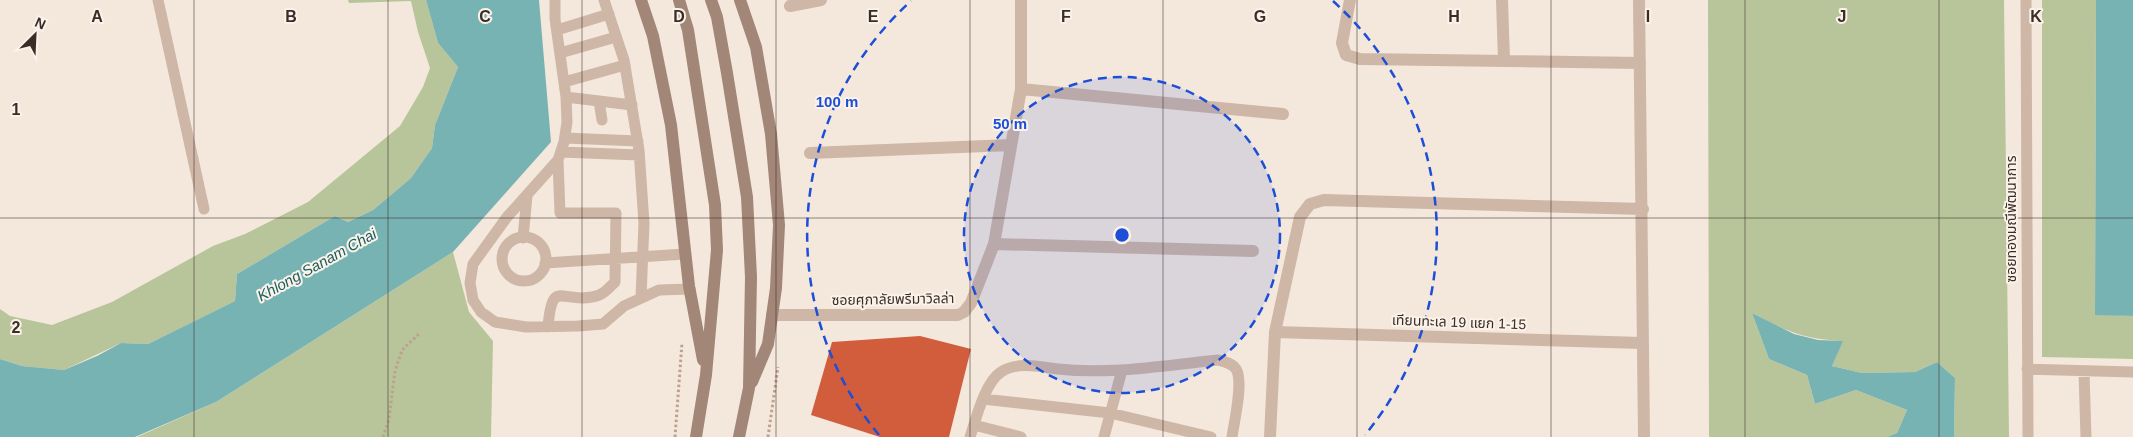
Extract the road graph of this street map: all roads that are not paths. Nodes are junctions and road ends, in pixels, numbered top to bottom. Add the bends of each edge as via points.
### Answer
1 (158, 0) edge
2 (555, 0) edge
3 (604, 0) edge
4 (641, 0) edge
5 (679, 0) edge
6 (711, 0) edge
7 (740, 0) edge
8 (822, 0) edge
9 (1020, 0) edge
10 (1350, 0) edge
11 (1502, 0) edge
12 (1639, 0) edge
13 (2026, 0) edge
14 (790, 6) dead end
15 (608, 14) junction
16 (556, 30) junction
17 (616, 37) junction
18 (560, 53) junction
19 (1504, 60) junction
20 (1640, 63) junction
21 (625, 66) junction
22 (564, 82) junction
23 (1021, 89) junction
24 (566, 97) junction
25 (599, 101) junction
26 (632, 105) junction
27 (1283, 114) dead end
28 (602, 120) dead end
29 (565, 138) junction
30 (638, 141) junction
31 (1011, 145) junction
32 (810, 153) dead end
33 (639, 155) junction
34 (559, 156) junction
35 (527, 196) junction
36 (204, 209) dead end
37 (1642, 209) junction
38 (523, 238) junction
39 (994, 244) junction
40 (1253, 251) dead end
41 (481, 252) junction
42 (503, 253) junction
43 (685, 254) junction
44 (642, 258) junction
45 (617, 259) junction
46 (545, 262) junction
47 (690, 289) junction
48 (641, 298) junction
49 (772, 315) junction
50 (548, 327) junction
51 (1275, 332) junction
52 (1642, 342) junction
53 (2027, 369) junction
54 (1122, 370) junction
55 (2084, 372) junction
56 (2133, 372) edge
57 (706, 375) junction
58 (749, 388) junction
59 (983, 399) junction
60 (1110, 413) junction
61 (974, 425) junction
62 (696, 437) edge
63 (739, 437) edge
64 (970, 437) edge
65 (1021, 437) edge
66 (1104, 437) edge
67 (1211, 437) edge
68 (1232, 437) edge
69 (1270, 437) edge
70 (1644, 437) edge
71 (2028, 437) edge
72 (2086, 437) edge

1 - 36 lane
2 - 16 lane
3 - 15 lane
4 - 43 main road via 653,36 671,126
5 - 57 main road via 688,30 715,205 717,250
6 - 58 main road via 727,72 747,197 751,277
7 - 49 main road via 756,47 771,134 779,225
8 - 14 street
9 - 23 street, ซอยศุภาลัยพรีมาวิลล่า
10 - 19 street via 1342,43 1346,54 1360,59
11 - 19 street
12 - 20 street
13 - 53 lane, ซอยทองมณีพัฒนาการ
15 - 16 lane
15 - 17 lane
16 - 18 lane
17 - 18 lane
17 - 21 lane
18 - 22 lane
19 - 20 street
20 - 37 street
21 - 22 lane
21 - 26 lane
22 - 24 lane
23 - 27 street
23 - 31 street, ซอยศุภาลัยพรีมาวิลล่า
24 - 25 lane
24 - 29 lane
25 - 26 lane
25 - 28 lane
26 - 30 lane
29 - 30 lane
29 - 34 lane
30 - 33 lane
31 - 32 street
31 - 39 street, ซอยศุภาลัยพรีมาวิลล่า
33 - 34 lane
33 - 44 lane via 644,223
34 - 35 lane
34 - 45 lane via 560,214 616,212
35 - 38 lane
35 - 41 lane
37 - 51 street via 1324,200 1310,204 1300,217
37 - 52 street
38 - 42 lane via 510,242
38 - 46 lane via 542,248
39 - 40 street
39 - 49 street, ซอยศุภาลัยพรีมาวิลล่า via 971,303 958,315
41 - 42 lane
41 - 50 lane via 473,264 470,283 473,300 481,312 495,322
42 - 46 lane via 507,273 518,280 532,280 538,276
43 - 44 lane
43 - 47 main road
44 - 45 lane
44 - 48 lane
45 - 46 lane
45 - 50 lane via 615,282 604,293 591,298 561,295 554,298
47 - 48 lane via 659,290
47 - 57 main road
48 - 50 lane via 624,306 602,324
49 - 58 main road via 768,344
51 - 52 street, เทียนทะเล 19 แยก 1-15
51 - 69 street
52 - 70 street
53 - 55 lane
53 - 71 lane, ซอยทองมณีพัฒนาการ
54 - 59 lane via 1067,370 1020,365 1001,372
54 - 60 lane
54 - 68 lane via 1218,360 1231,364 1237,371 1239,387
55 - 56 lane
55 - 72 lane
57 - 62 main road
58 - 63 main road
59 - 60 lane
59 - 61 lane
60 - 66 lane
60 - 67 lane
61 - 64 lane
61 - 65 lane

